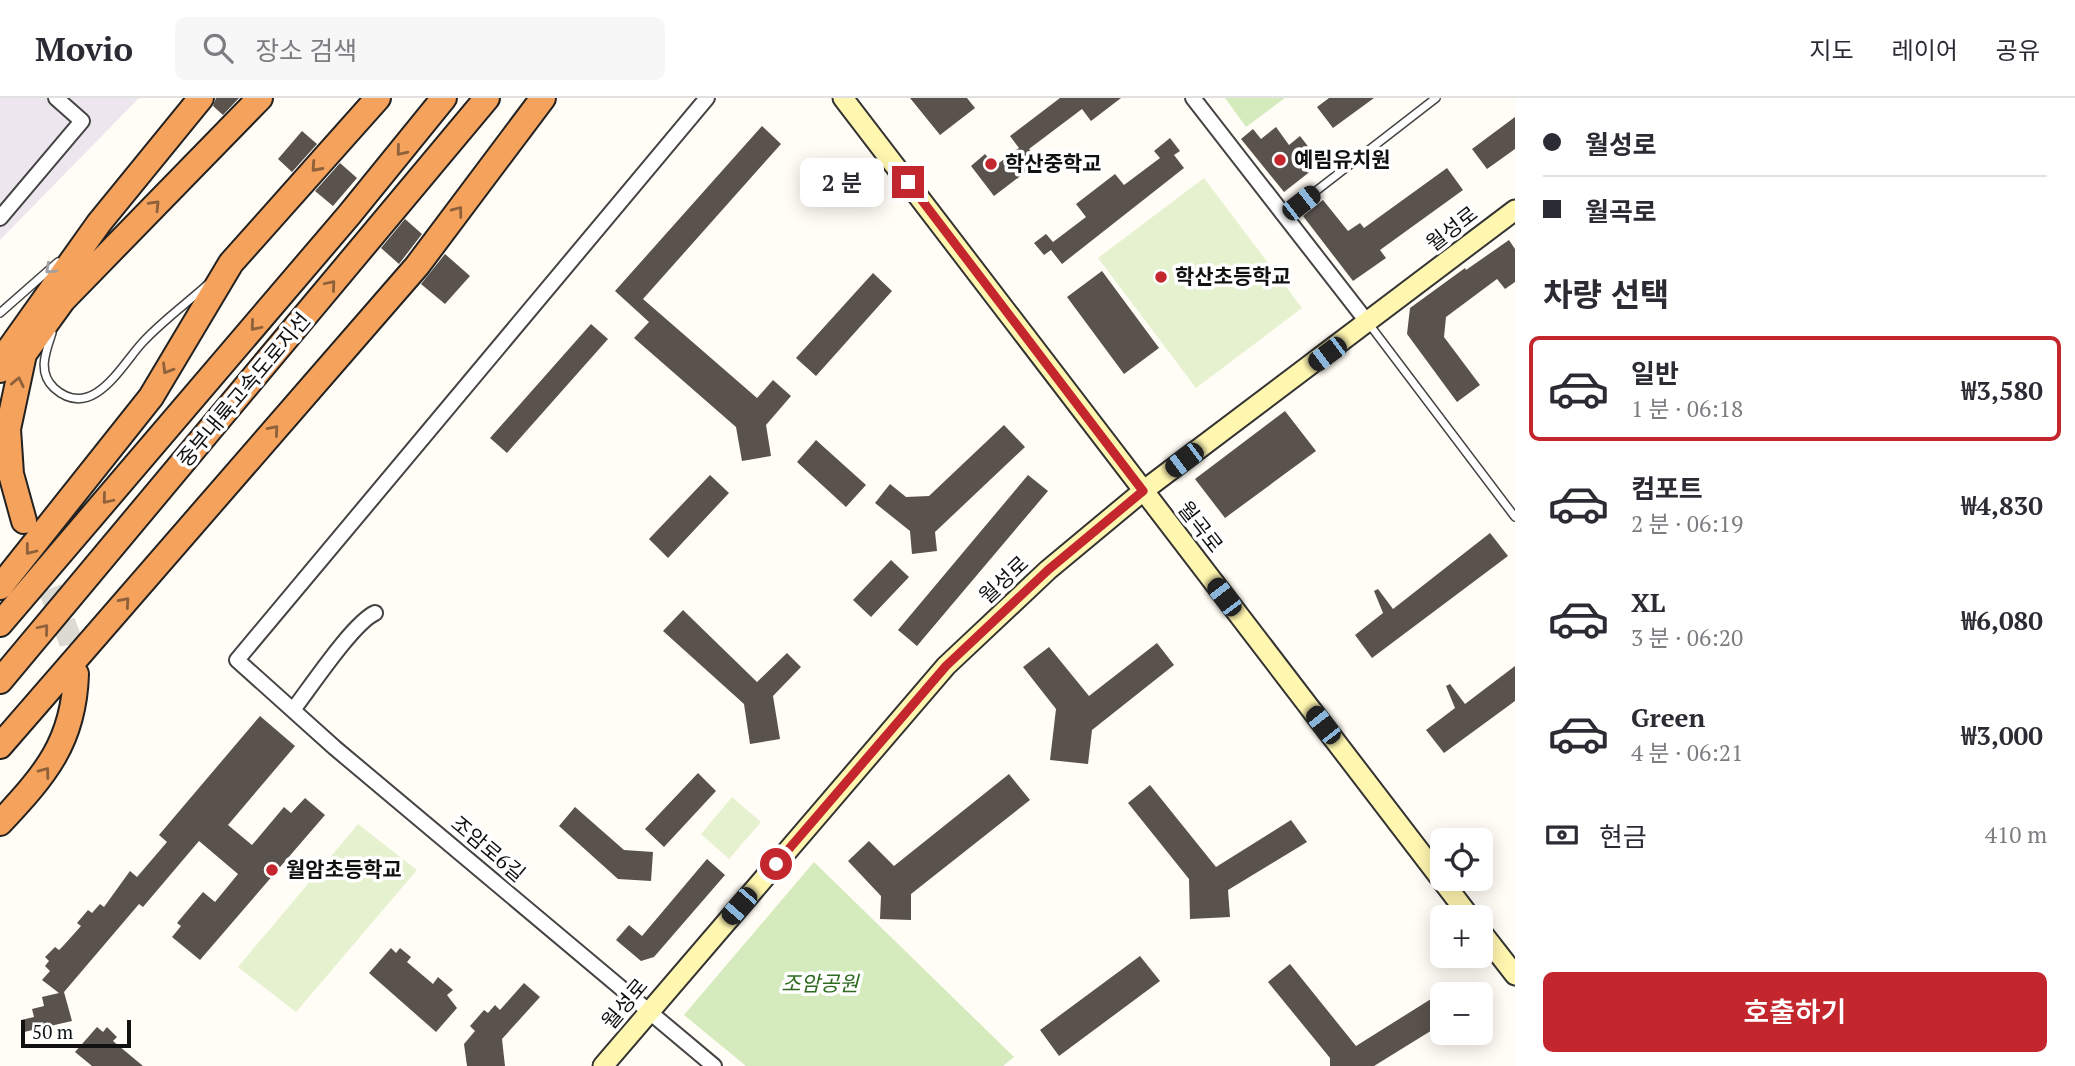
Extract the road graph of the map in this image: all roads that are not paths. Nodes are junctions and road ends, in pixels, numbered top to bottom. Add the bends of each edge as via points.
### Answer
1 (56, 98) edge
2 (201, 98) edge
3 (260, 98) edge
4 (378, 98) edge
5 (444, 98) edge
6 (487, 98) edge
7 (543, 98) edge
8 (707, 98) edge
9 (843, 98) edge
10 (1193, 98) edge
11 (1436, 98) edge
12 (1515, 209) edge
13 (1284, 216) junction
14 (0, 218) edge
15 (99, 223) junction
16 (231, 263) junction
17 (63, 300) junction
18 (0, 313) edge
19 (1368, 323) junction
20 (0, 370) edge
21 (1143, 491) junction
22 (1515, 517) edge
23 (24, 521) dead end
24 (0, 587) edge
25 (374, 613) dead end
26 (0, 624) edge
27 (76, 674) tunnel mouth
28 (0, 681) edge
29 (293, 710) junction
30 (0, 746) edge
31 (0, 822) edge
32 (1461, 905) edge
33 (1493, 947) edge
34 (1515, 975) edge
35 (647, 1012) junction
36 (603, 1066) edge
37 (714, 1066) edge

1 - 14 street via 82,121
2 - 15 highway
17 -> 3 highway
4 -> 16 highway
5 -> 26 highway, 중부내륙고속도로지선
28 -> 6 highway, 중부내륙고속도로지선
30 -> 7 highway via 417,266
8 - 29 street, 조암로6길 via 237,660
9 - 21 street, 월곡로
10 - 13 street
11 - 13 lane
12 - 19 street, 월성로
13 - 19 street
15 -> 18 lane
15 - 20 highway via 10,348
16 - 17 lane via 142,342 114,380 94,395 76,398 55,389 46,377 43,361
16 -> 24 highway via 151,397
23 -> 17 highway via 11,474 8,429 24,355
19 - 21 street, 월성로
19 - 22 lane
21 - 32 street, 월곡로
21 - 35 street, 월성로 via 1048,570 946,666
25 - 29 street via 344,643
31 -> 27 highway via 58,755 69,729
29 - 35 street, 조암로6길
33 - 34 street
35 - 36 street, 월성로
35 - 37 street, 조암로6길

